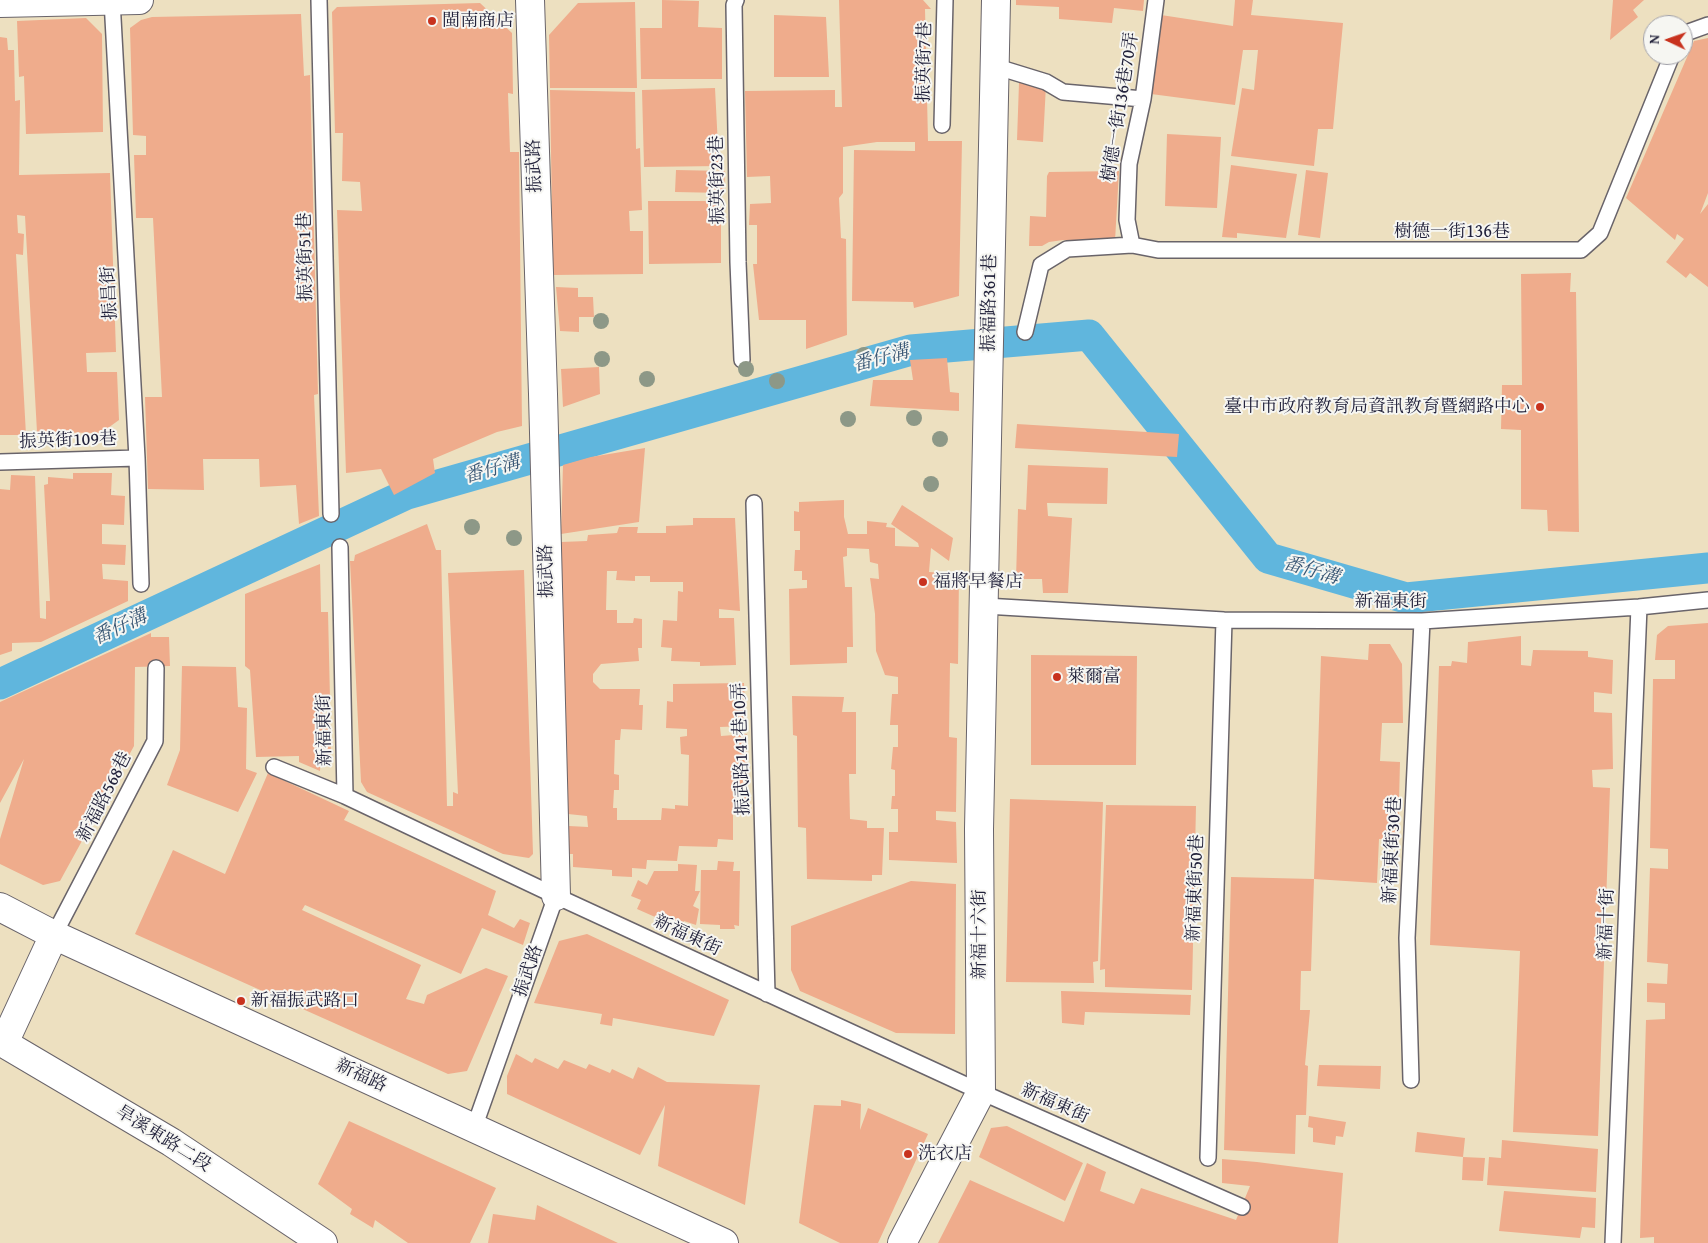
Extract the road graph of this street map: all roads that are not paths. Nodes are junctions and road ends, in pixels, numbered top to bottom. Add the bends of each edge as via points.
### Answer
1 (112, 0) edge
2 (139, 0) edge
3 (319, 0) edge
4 (530, 0) edge
5 (736, 0) edge
6 (945, 0) edge
7 (996, 0) edge
8 (1156, 0) edge
9 (0, 3) edge
10 (1708, 25) edge
11 (1693, 30) edge
12 (1668, 65) edge
13 (994, 66) junction
14 (1143, 99) junction
15 (942, 125) dead end
16 (1132, 245) junction
17 (1025, 332) dead end
18 (742, 360) dead end
19 (137, 458) junction
20 (0, 462) edge
21 (754, 503) dead end
22 (331, 514) dead end
23 (340, 547) dead end
24 (141, 584) dead end
25 (1708, 600) edge
26 (985, 606) junction
27 (1639, 607) junction
28 (1224, 620) junction
29 (1422, 621) junction
30 (156, 668) dead end
31 (274, 767) dead end
32 (345, 796) junction
33 (556, 896) junction
34 (0, 907) edge
35 (54, 935) junction
36 (767, 994) junction
37 (2, 1042) edge
38 (1411, 1080) dead end
39 (981, 1092) junction
40 (474, 1128) junction
41 (1208, 1158) dead end
42 (1242, 1207) dead end
43 (323, 1243) edge
44 (724, 1243) edge
45 (902, 1243) edge
46 (1613, 1243) edge

1 - 2 street
1 - 9 street
1 - 19 lane, 振昌街
3 - 22 lane, 振英街51巷
4 - 33 street, 振武路
5 - 18 lane, 振英街23巷
6 - 15 lane, 振英街7巷
7 - 13 street, 振福路361巷
8 - 14 lane, 樹德一街136巷70弄
10 - 11 lane
12 - 16 lane, 樹德一街136巷 via 1600,233 1581,250 1158,250
13 - 14 lane via 1046,82 1063,92
13 - 26 street, 振福路361巷
14 - 16 lane, 樹德一街136巷70弄 via 1129,164 1127,220
16 - 17 lane, 樹德一街136巷 via 1067,249 1041,265
19 - 20 lane, 振英街109巷
19 - 24 lane, 振昌街
21 - 36 lane, 振武路141巷10弄
23 - 32 lane, 新福東街
25 - 27 lane, 新福東街
26 - 28 lane, 新福東街
26 - 39 street, 新福十六街 via 979,829
27 - 29 lane, 新福東街
27 - 46 lane, 新福十街
28 - 29 lane, 新福東街
28 - 41 lane, 新福東街50巷
29 - 38 lane, 新福東街30巷 via 1407,938
30 - 35 lane, 新福路568巷 via 155,741
31 - 32 lane
32 - 33 lane, 新福東街
33 - 36 lane, 新福東街
33 - 40 lane, 振武路
34 - 35 street, 新福路
35 - 37 street
35 - 40 street, 新福路
36 - 39 lane, 新福東街
37 - 43 street, 旱溪東路二段 via 171,1142
39 - 42 lane, 新福東街
39 - 45 street, 新福十六街
40 - 44 street, 新福路

